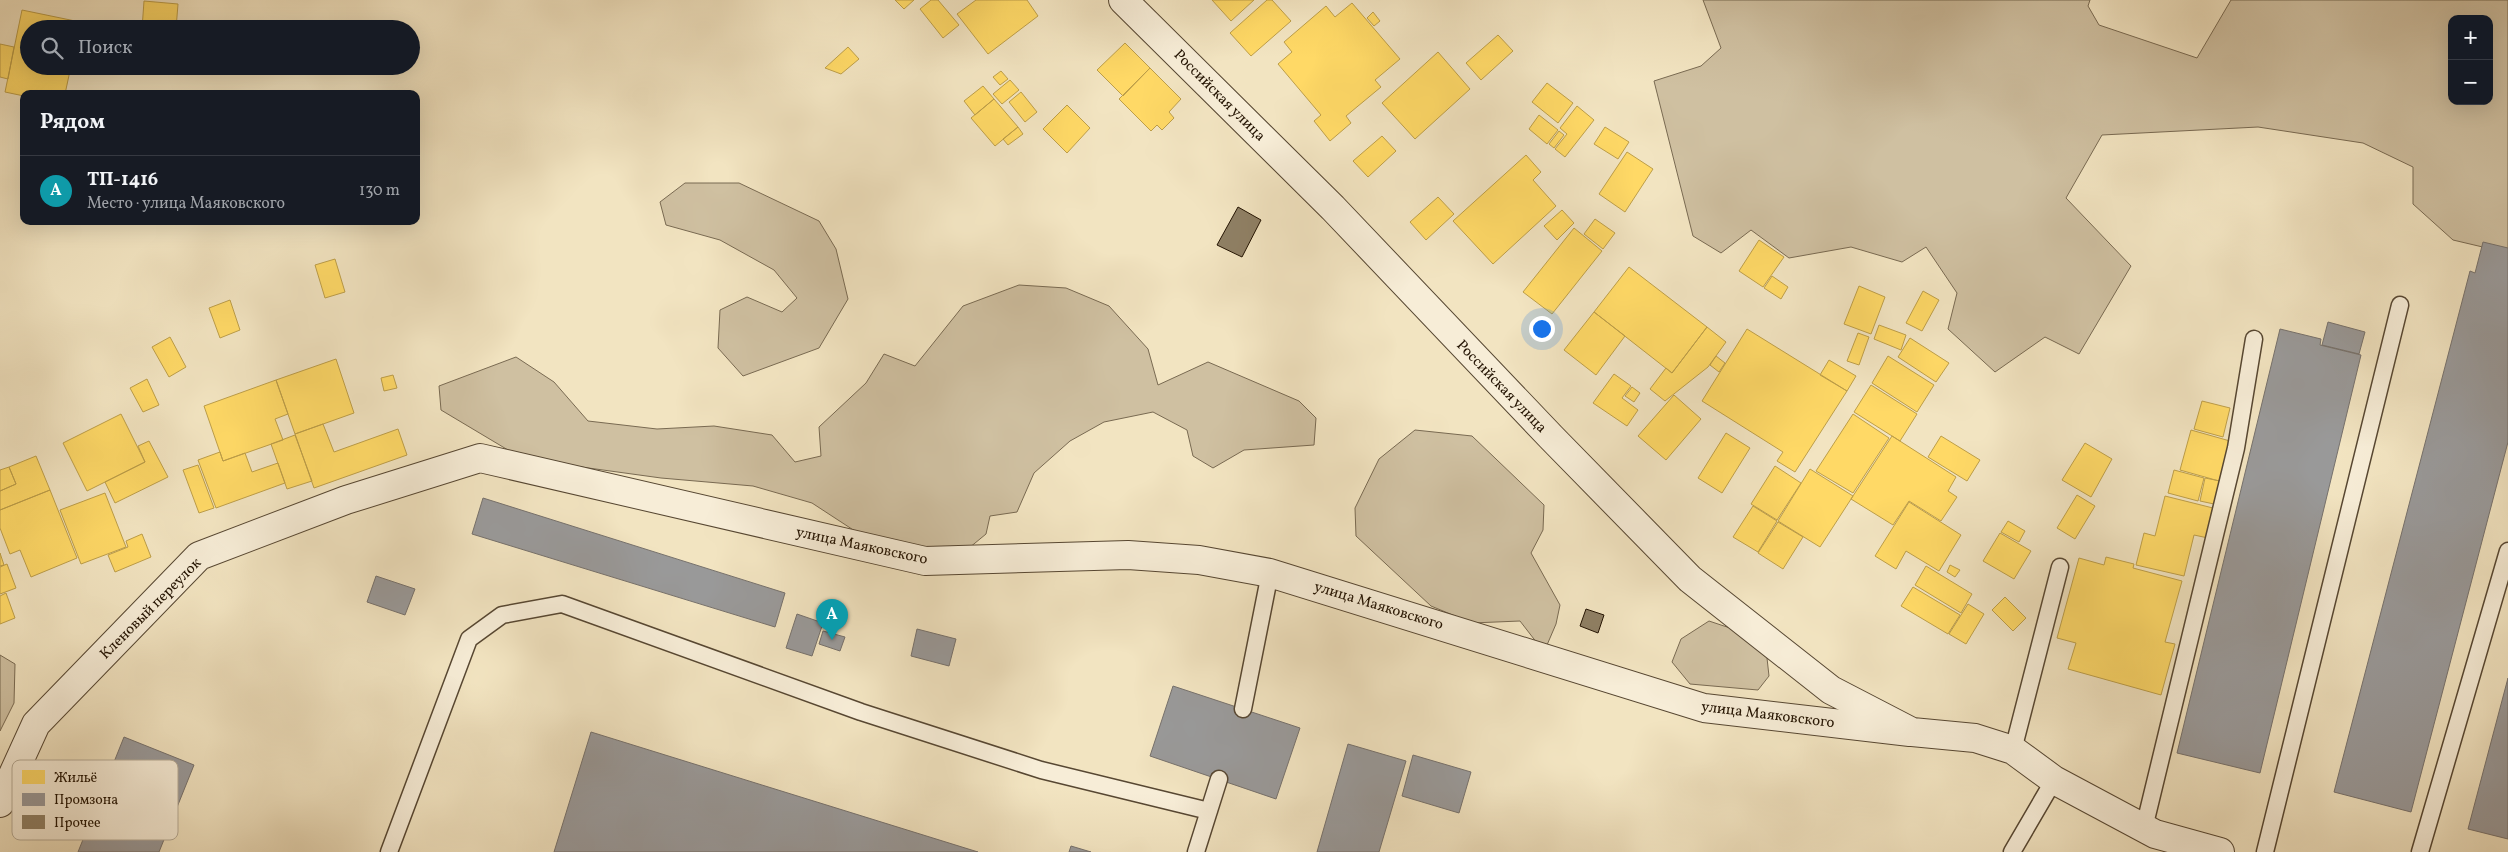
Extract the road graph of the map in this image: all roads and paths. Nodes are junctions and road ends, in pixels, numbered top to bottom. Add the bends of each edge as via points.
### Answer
1 (1124, 0) edge
2 (2400, 305) dead end
3 (2254, 339) dead end
4 (509, 466) joint
5 (2508, 551) edge
6 (2060, 567) dead end
7 (1270, 573) junction
8 (1243, 709) dead end
9 (1912, 732) junction
10 (2013, 750) junction
11 (20, 760) edge
12 (12, 777) edge
13 (1219, 779) dead end
14 (2054, 780) junction
15 (0, 803) edge
16 (1209, 811) junction
17 (2144, 828) junction
18 (390, 852) edge
19 (1196, 852) edge
20 (2012, 852) edge
21 (2220, 852) edge
22 (2266, 852) edge
23 (2420, 852) edge

1 - 9 street, Российская улица via 1333,208 1690,579 1831,690
2 - 22 lane
3 - 17 lane via 2236,448
4 - 7 street, улица Маяковского via 925,560 1128,555 1199,560
4 - 11 street, Кленовый переулок via 480,458 346,500 200,556 36,724
5 - 23 lane
6 - 10 lane
7 - 8 lane
7 - 9 street, улица Маяковского via 1704,708
9 - 10 street, улица Маяковского via 1975,738
10 - 14 street, улица Маяковского
12 - 15 street, Кленовый переулок
13 - 16 lane
14 - 17 street, улица Маяковского
14 - 20 lane
16 - 18 lane via 1041,770 861,712 562,604 502,615 469,639
16 - 19 lane
17 - 21 street, улица Маяковского

